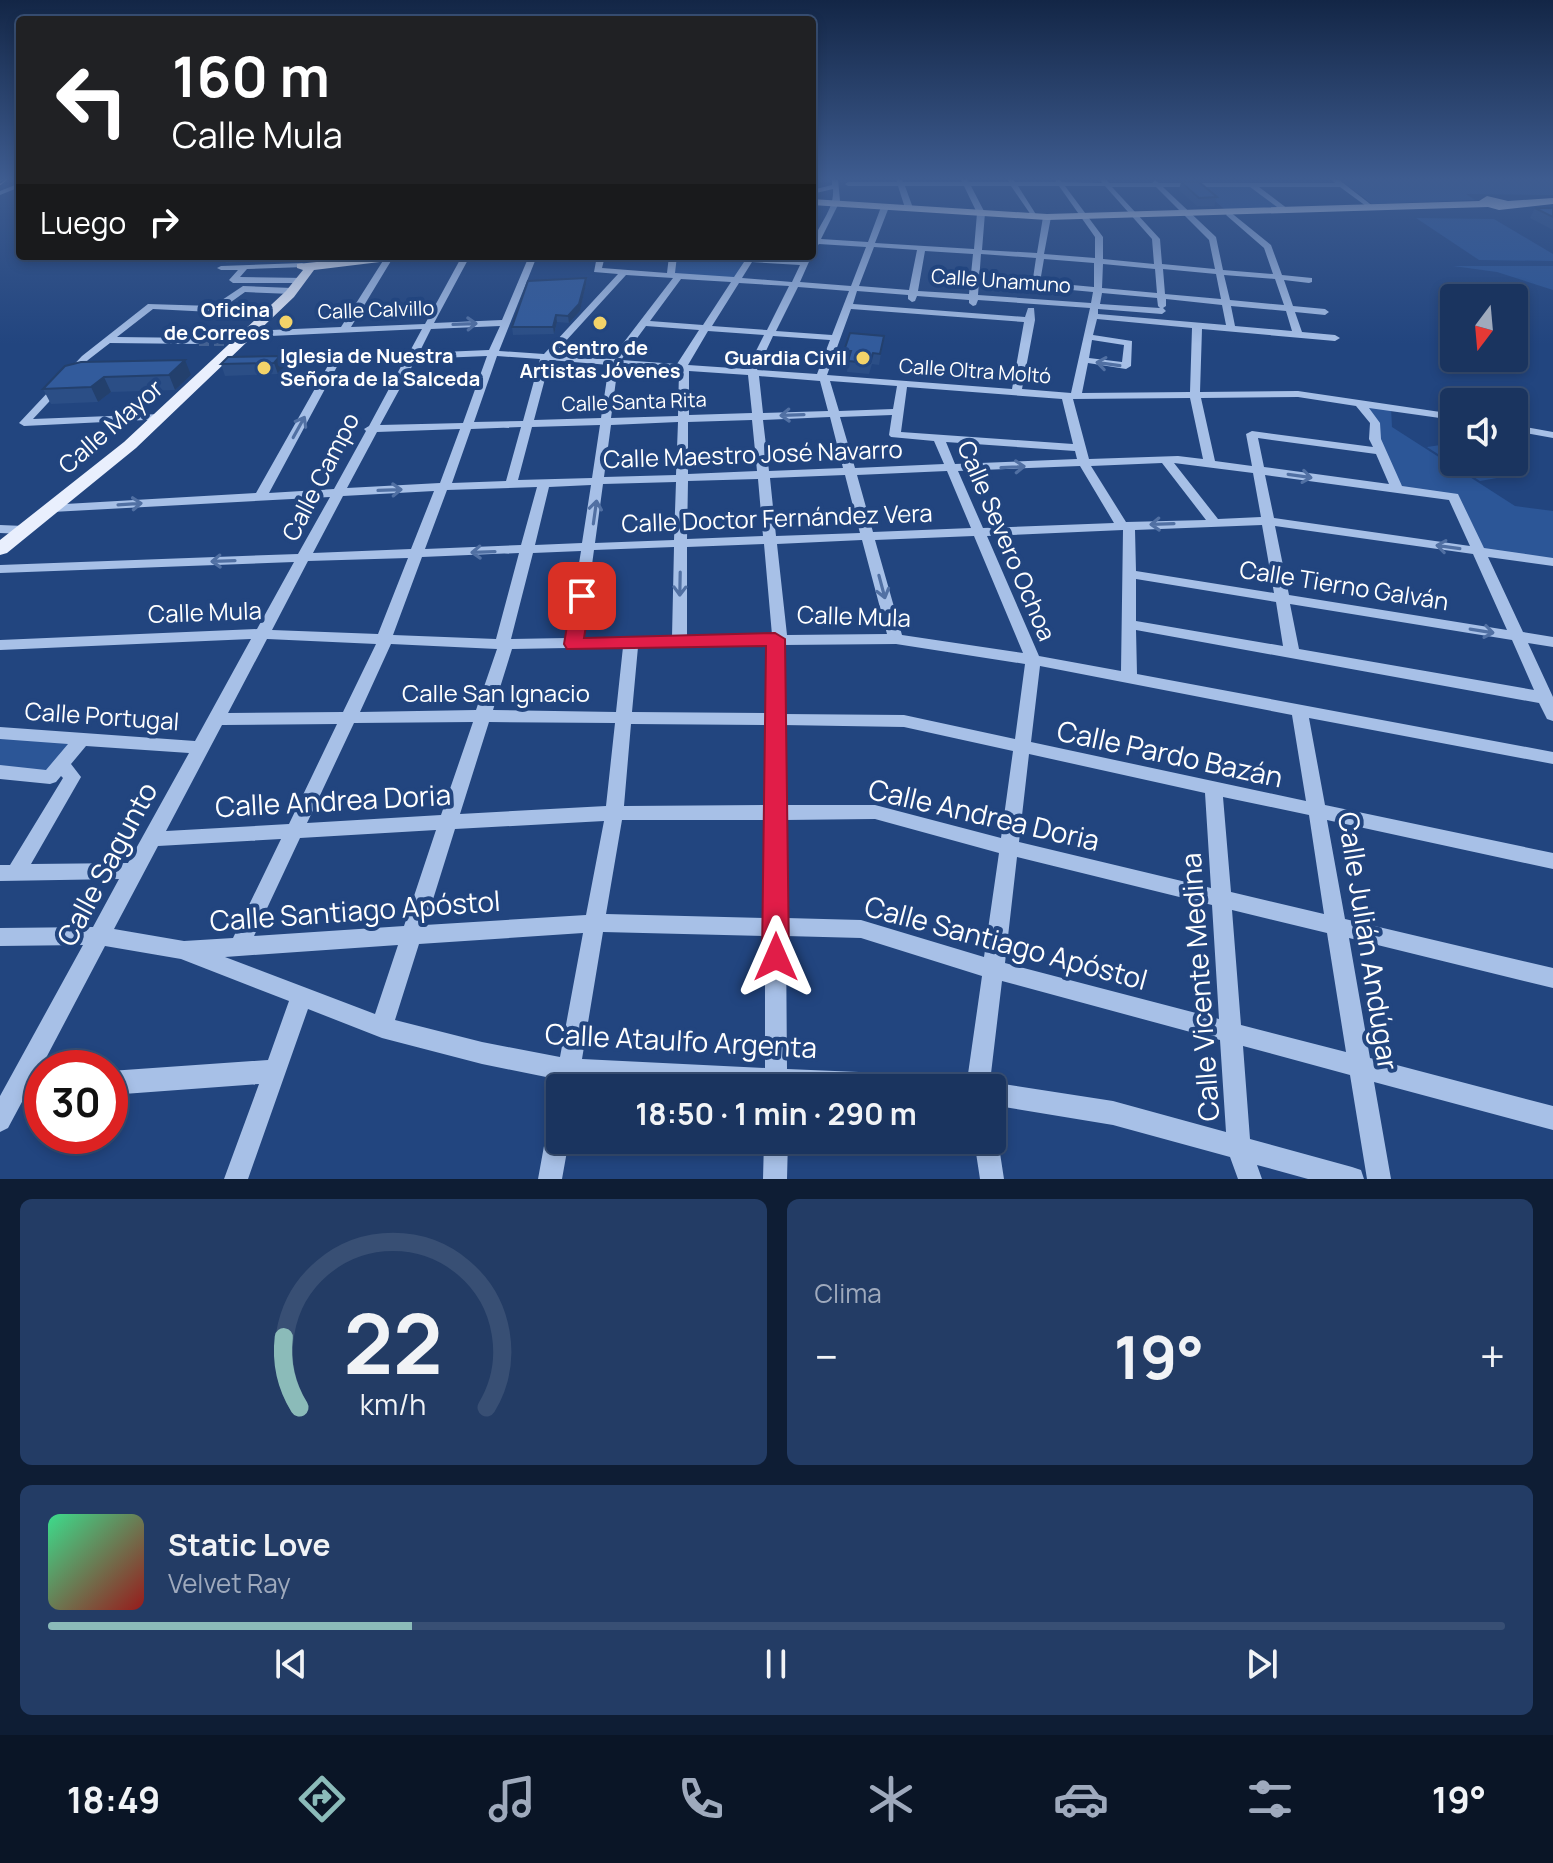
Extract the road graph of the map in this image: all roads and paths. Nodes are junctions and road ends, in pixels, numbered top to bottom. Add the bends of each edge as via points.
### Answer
1 (875, 234) edge
2 (979, 234) edge
3 (1044, 234) edge
4 (1097, 234) edge
5 (1151, 234) edge
6 (1208, 234) edge
7 (1253, 234) edge
8 (816, 244) edge
9 (871, 244) junction
10 (922, 247) junction
11 (978, 252) junction
12 (1040, 256) junction
13 (347, 260) edge
14 (389, 260) edge
15 (464, 260) edge
16 (531, 260) edge
17 (600, 260) edge
18 (673, 260) edge
19 (750, 260) edge
20 (806, 260) edge
21 (1099, 261) junction
22 (314, 263) edge
23 (1158, 266) junction
24 (245, 267) junction
25 (221, 268) dead end
26 (624, 272) junction
27 (1220, 272) junction
28 (675, 276) junction
29 (1278, 277) junction
30 (302, 280) junction
31 (736, 280) junction
32 (1309, 280) dead end
33 (794, 284) junction
34 (1035, 284) junction
35 (854, 289) junction
36 (1098, 290) junction
37 (292, 291) junction
38 (913, 293) junction
39 (974, 297) junction
40 (1161, 297) junction
41 (1032, 301) junction
42 (1226, 303) junction
43 (847, 306) junction
44 (215, 309) junction
45 (1288, 309) junction
46 (909, 311) junction
47 (1094, 311) junction
48 (271, 312) junction
49 (1325, 312) dead end
50 (971, 316) junction
51 (1163, 317) junction
52 (1030, 320) junction
53 (506, 323) junction
54 (643, 323) junction
55 (428, 325) junction
56 (1197, 326) junction
57 (705, 328) junction
58 (345, 329) junction
59 (1231, 329) junction
60 (769, 333) junction
61 (248, 334) junction
62 (1298, 334) junction
63 (1089, 337) junction
64 (835, 338) junction
65 (1335, 338) dead end
66 (107, 340) junction
67 (199, 341) tunnel mouth
68 (493, 353) junction
69 (411, 355) junction
70 (546, 357) junction
71 (337, 358) junction
72 (1084, 360) junction
73 (614, 362) junction
74 (218, 363) junction
75 (682, 366) junction
76 (752, 371) junction
77 (822, 377) junction
78 (902, 384) junction
79 (1016, 393) junction
80 (1195, 395) junction
81 (1072, 396) junction
82 (1359, 402) junction
83 (898, 412) junction
84 (835, 413) junction
85 (1440, 415) edge
86 (758, 416) junction
87 (161, 417) junction
88 (684, 419) junction
89 (606, 421) junction
90 (529, 424) junction
91 (468, 426) junction
92 (370, 429) junction
93 (1528, 431) edge
94 (1553, 435) edge
95 (939, 439) junction
96 (1078, 448) junction
97 (1380, 451) junction
98 (1166, 460) junction
99 (1210, 463) junction
100 (1084, 464) junction
101 (952, 470) junction
102 (1259, 470) junction
103 (851, 474) junction
104 (765, 476) junction
105 (682, 480) junction
106 (599, 482) junction
107 (544, 484) junction
108 (511, 485) junction
109 (444, 487) junction
110 (1397, 488) junction
111 (340, 492) junction
112 (261, 496) junction
113 (52, 508) junction
114 (1269, 521) junction
115 (1214, 522) junction
116 (1125, 525) junction
117 (0, 529) edge
118 (24, 530) junction
119 (979, 534) junction
120 (869, 539) junction
121 (772, 542) junction
122 (681, 545) junction
123 (590, 548) junction
124 (0, 549) edge
125 (527, 550) junction
126 (1478, 551) junction
127 (415, 554) junction
128 (304, 558) junction
129 (1553, 562) edge
130 (0, 569) edge
131 (1129, 574) junction
132 (1282, 598) junction
133 (1129, 624) junction
134 (263, 634) junction
135 (1517, 636) junction
136 (386, 637) junction
137 (778, 639) junction
138 (896, 639) junction
139 (679, 641) junction
140 (1553, 642) edge
141 (631, 643) junction
142 (504, 644) junction
143 (574, 644) junction
144 (0, 645) edge
145 (1292, 652) junction
146 (1033, 660) junction
147 (1129, 679) junction
148 (1545, 698) junction
149 (1300, 711) junction
150 (1553, 715) edge
151 (482, 716) junction
152 (349, 718) junction
153 (217, 719) junction
154 (622, 719) junction
155 (775, 719) junction
156 (0, 733) edge
157 (81, 740) junction
158 (201, 748) junction
159 (1023, 749) junction
160 (1553, 758) edge
161 (61, 764) junction
162 (0, 772) edge
163 (1214, 789) junction
164 (1319, 811) junction
165 (775, 812) junction
166 (614, 813) junction
167 (449, 822) junction
168 (295, 831) junction
169 (151, 839) junction
170 (1010, 848) junction
171 (1553, 861) edge
172 (134, 871) junction
173 (8, 874) edge
174 (1222, 899) junction
175 (596, 923) junction
176 (776, 927) junction
177 (1338, 927) junction
178 (100, 936) junction
179 (412, 936) junction
180 (0, 937) edge
181 (239, 947) junction
182 (184, 950) junction
183 (992, 969) junction
184 (1553, 978) edge
185 (301, 999) junction
186 (382, 1027) junction
187 (1231, 1032) junction
188 (1360, 1065) junction
189 (275, 1071) junction
190 (551, 1074) edge
191 (569, 1074) edge
192 (776, 1074) edge
193 (980, 1074) edge
194 (128, 1082) edge
195 (16, 1089) junction
196 (24, 1089) edge
197 (1006, 1095) edge
198 (1553, 1118) edge
199 (0, 1120) edge
200 (1239, 1148) junction
201 (555, 1154) edge
202 (776, 1154) edge
203 (988, 1154) edge
204 (236, 1179) edge
205 (550, 1179) edge
206 (775, 1179) edge
207 (992, 1179) edge
208 (1250, 1179) edge
209 (1352, 1179) edge
210 (1379, 1179) edge

1 - 9 street
2 - 11 street
3 - 12 street
4 - 21 street
5 - 23 street
6 - 27 street
7 - 29 street via 1268,247
8 - 9 street
9 - 10 street
9 - 35 street
10 - 11 street
10 - 38 street
11 - 12 street
11 - 39 street
12 - 21 street
12 - 34 street
13 - 22 main road
14 - 58 street
15 - 55 street, Calle Campo
16 - 53 street
17 - 26 street, Calle Unamuno via 597,270
18 - 28 street
19 - 31 street
20 - 33 street
21 - 23 street
21 - 36 street
22 - 24 street
22 - 30 main road, Calle Mayor
23 - 27 street
23 - 40 street
24 - 25 street
24 - 30 street via 233,280
26 - 28 street, Calle Unamuno
26 - 70 street
27 - 29 street
27 - 42 street
28 - 31 street, Calle Unamuno
28 - 54 street
29 - 32 street
29 - 45 street
30 - 37 main road, Calle Mayor
31 - 33 street, Calle Unamuno
31 - 57 street
33 - 35 street, Calle Unamuno
33 - 60 street
34 - 36 street
34 - 41 street
35 - 38 street, Calle Unamuno
35 - 43 street
36 - 40 street
36 - 47 street
37 - 44 street via 243,289
37 - 48 main road, Calle Mayor
38 - 39 street, Calle Unamuno
38 - 46 street
39 - 41 street, Calle Unamuno
39 - 50 street
40 - 42 street
40 - 51 street
41 - 47 street, Calle Unamuno
41 - 52 street
42 - 45 street
42 - 59 street
43 - 46 street
43 - 64 street
44 - 48 street
44 - 66 street via 151,306
45 - 49 street
45 - 62 street
46 - 50 street
47 - 51 street, Calle Unamuno
47 - 63 street
48 - 61 main road, Calle Mayor
50 - 52 street
51 - 56 street, Calle Unamuno
52 - 79 street
55 -> 53 street, Calle Calvillo
53 - 68 street
54 - 57 street
54 - 73 street
55 - 58 street, Calle Calvillo
55 - 69 street, Calle Campo
56 - 59 street, Calle Unamuno
56 - 80 street
57 - 60 street
57 - 75 street
58 - 61 street, Calle Calvillo
59 - 62 street, Calle Unamuno
60 - 64 street
60 - 76 street
61 - 74 main road, Calle Mayor
62 - 65 street, Calle Unamuno
63 - 72 street
63 -> 72 street via 1129,343 1126,366
64 - 77 street
66 - 67 street
66 - 87 street via 24,423
68 - 69 street, Calle Oltra Moltó
68 - 70 street, Calle Oltra Moltó
68 - 91 street
69 - 71 street, Calle Oltra Moltó
69 - 92 street, Calle Campo
70 - 73 street, Calle Oltra Moltó
70 - 90 street
71 - 74 street, Calle Oltra Moltó
112 -> 71 street
72 - 81 street
73 - 75 street, Calle Oltra Moltó
73 - 89 street
74 - 87 main road, Calle Mayor
75 - 76 street, Calle Oltra Moltó
75 - 88 street
76 - 77 street, Calle Oltra Moltó
76 - 86 street
77 - 78 street, Calle Oltra Moltó
77 - 84 street
78 - 79 street, Calle Oltra Moltó
78 - 83 street
79 - 81 street, Calle Oltra Moltó
80 - 81 street, Calle Oltra Moltó
80 - 82 street, Calle Oltra Moltó via 1298,394
80 - 99 street
81 - 96 street
82 - 85 street, Calle Oltra Moltó
82 - 97 street via 1375,423
83 - 84 street, Calle Santa Rita
83 - 95 street via 895,435
84 -> 86 street, Calle Santa Rita
84 - 103 street
86 - 88 street, Calle Santa Rita
86 - 104 street
87 - 113 main road, Calle Mayor
88 - 89 street, Calle Santa Rita
88 - 105 street
89 - 90 street, Calle Santa Rita
89 - 106 street
90 - 91 street, Calle Santa Rita
90 - 108 street
91 - 92 street, Calle Santa Rita
91 - 109 street
92 - 111 street, Calle Campo
93 - 94 street
95 - 96 street
95 - 101 street, Calle Severo Ochoa
96 - 100 street
97 - 102 street via 1252,434
97 - 110 street
98 - 99 street, Calle Maestro José Navarro
98 - 100 street, Calle Maestro José Navarro
98 - 115 street
99 - 102 street, Calle Maestro José Navarro
101 -> 100 street, Calle Maestro José Navarro
100 - 116 street
101 - 103 street, Calle Maestro José Navarro
101 - 119 street, Calle Severo Ochoa
102 -> 110 street, Calle Maestro José Navarro
102 - 114 street
103 - 104 street, Calle Maestro José Navarro
103 - 120 street
104 - 105 street, Calle Maestro José Navarro
104 - 121 street
105 - 106 street, Calle Maestro José Navarro
105 - 122 street
106 - 107 street, Calle Maestro José Navarro
123 -> 106 street
107 - 108 street, Calle Maestro José Navarro
107 - 125 street
108 - 109 street, Calle Maestro José Navarro
111 -> 109 street, Calle Maestro José Navarro
109 - 127 street
110 - 126 street, Calle Maestro José Navarro via 1454,497
111 - 112 street, Calle Maestro José Navarro
111 - 128 street, Calle Campo
113 -> 112 street, Calle Maestro José Navarro
113 - 118 main road, Calle Mayor
114 - 115 street, Calle Doctor Fernández Vera
126 -> 114 street, Calle Doctor Fernández Vera
114 - 132 street
115 -> 116 street, Calle Doctor Fernández Vera
116 - 119 street, Calle Doctor Fernández Vera
116 - 131 street
117 - 118 street
118 - 124 main road, Calle Mayor
119 - 120 street, Calle Doctor Fernández Vera
119 - 146 street, Calle Severo Ochoa
120 - 121 street, Calle Doctor Fernández Vera
120 -> 138 street
121 - 122 street, Calle Doctor Fernández Vera
121 - 137 street
122 - 123 street, Calle Doctor Fernández Vera
122 -> 139 street
123 - 125 street, Calle Doctor Fernández Vera
123 - 143 street
125 -> 127 street, Calle Doctor Fernández Vera
125 - 142 street
126 - 129 street, Calle Doctor Fernández Vera
126 - 135 street
127 - 128 street, Calle Doctor Fernández Vera
127 - 136 street
128 -> 130 street, Calle Doctor Fernández Vera
128 - 134 street, Calle Campo
131 - 132 street, Calle Tierno Galván
131 - 133 street
132 -> 135 street, Calle Tierno Galván
132 - 145 street
133 - 145 street
133 - 147 street
134 - 136 street, Calle Mula
134 - 144 street, Calle Mula
134 - 153 street, Calle Sagunto
135 - 140 street, Calle Tierno Galván
135 - 148 street
136 - 142 street, Calle Mula
136 - 152 street
137 - 138 street, Calle Mula
137 - 139 street, Calle Mula
137 - 155 street
138 - 146 street, Calle Mula
139 - 141 street, Calle Mula
141 - 143 street, Calle Mula
141 - 154 street
142 - 143 street, Calle Mula
142 - 151 street
145 - 148 street
146 - 147 street, Calle Mula
146 - 159 street
147 - 149 street, Calle Mula
148 - 150 street
149 - 160 street, Calle Mula
149 - 164 street, Calle Julián Andúgar
151 - 152 street, Calle San Ignacio
151 - 154 street, Calle San Ignacio
151 - 167 street
152 - 153 street, Calle San Ignacio
152 - 168 street
153 - 158 street, Calle Sagunto
154 - 155 street, Calle San Ignacio
154 - 166 street
155 - 159 street, Calle Pardo Bazán via 904,721
155 - 165 street
156 - 157 street, Calle Portugal
157 - 158 street, Calle Portugal
157 - 161 street
158 - 169 street, Calle Sagunto
159 - 163 street, Calle Pardo Bazán
159 - 170 street
161 - 162 street via 50,777
161 - 173 street via 72,777
163 - 164 street, Calle Pardo Bazán
163 - 174 street, Calle Vicente Medina
164 - 171 street, Calle Pardo Bazán
164 - 177 street, Calle Julián Andúgar
165 - 166 street, Calle Andrea Doria
165 - 170 street, Calle Andrea Doria via 875,812
165 - 176 street
166 - 167 street, Calle Andrea Doria
166 - 175 street
167 - 168 street, Calle Andrea Doria
167 - 179 street
168 - 169 street, Calle Andrea Doria
168 - 181 street
169 - 172 street, Calle Sagunto
170 - 174 street, Calle Andrea Doria
170 - 183 street
172 - 173 street
172 - 178 street, Calle Sagunto
174 - 177 street, Calle Andrea Doria
174 - 187 street, Calle Vicente Medina
175 - 176 street, Calle Santiago Apóstol
175 - 179 street, Calle Santiago Apóstol
175 - 191 street
176 - 183 street, Calle Santiago Apóstol via 861,929
176 - 192 street
177 - 184 street, Calle Andrea Doria
177 - 188 street, Calle Julián Andúgar
178 - 180 street, Calle Santiago Apóstol
178 - 182 street, Calle Santiago Apóstol
178 - 195 street, Calle Sagunto
179 - 181 street, Calle Santiago Apóstol
179 - 186 street
181 - 182 street, Calle Santiago Apóstol
182 - 185 street, Calle Ataulfo Argenta
183 - 187 street, Calle Santiago Apóstol
183 - 193 street
185 - 186 street, Calle Ataulfo Argenta
185 - 189 street
186 - 190 street, Calle Ataulfo Argenta
187 - 188 street, Calle Santiago Apóstol
187 - 200 street, Calle Vicente Medina
188 - 198 street, Calle Santiago Apóstol
188 - 210 street, Calle Julián Andúgar
189 - 194 street
189 - 204 street
195 - 196 street
195 - 199 street, Calle Sagunto
197 - 200 street via 1113,1113
200 - 208 street, Calle Vicente Medina
200 - 209 street
201 - 205 street
202 - 206 street
203 - 207 street

